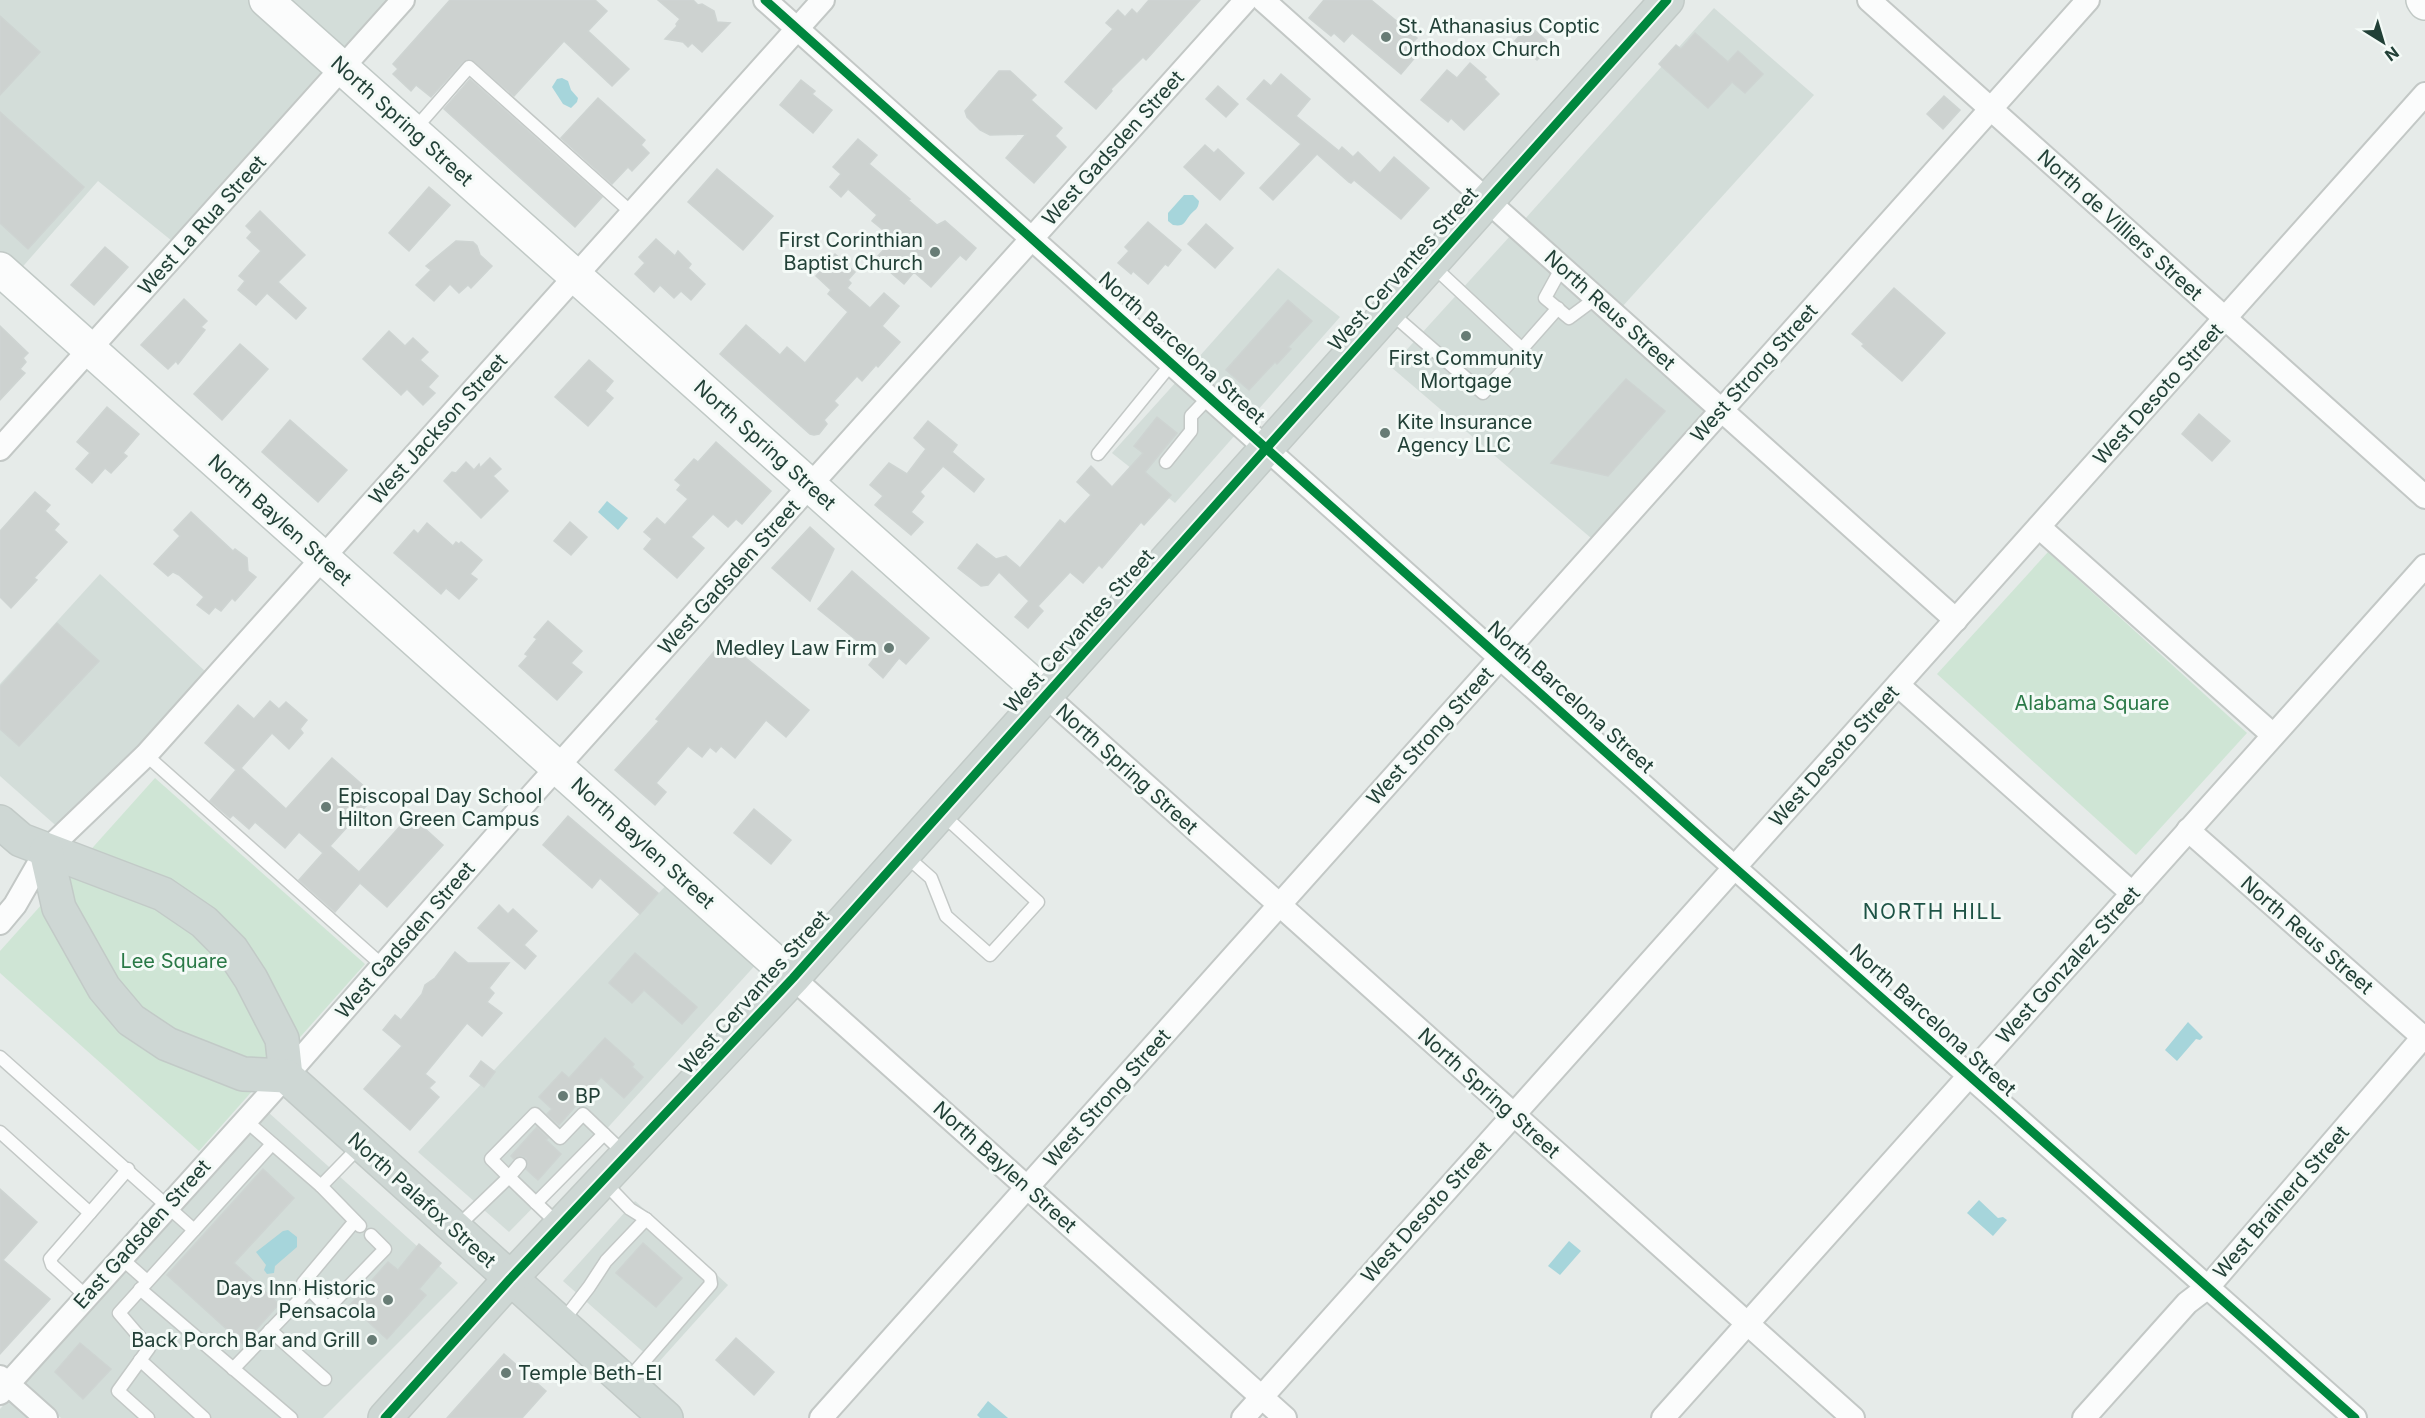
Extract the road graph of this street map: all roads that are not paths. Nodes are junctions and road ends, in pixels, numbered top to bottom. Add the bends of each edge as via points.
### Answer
1 (266, 0) edge
2 (403, 0) edge
3 (765, 0) edge
4 (823, 0) edge
5 (1246, 0) edge
6 (1263, 0) edge
7 (1667, 0) edge
8 (1869, 0) edge
9 (2088, 0) edge
10 (797, 29) junction
11 (342, 68) junction
12 (2425, 94) edge
13 (1991, 108) junction
14 (413, 131) junction
15 (1488, 201) junction
16 (632, 213) junction
17 (1032, 238) junction
18 (1431, 264) junction
19 (1562, 267) junction
20 (0, 269) edge
21 (576, 276) junction
22 (1596, 298) junction
23 (1558, 308) junction
24 (1389, 312) junction
25 (2225, 319) junction
26 (90, 349) junction
27 (1522, 349) junction
28 (1172, 363) junction
29 (1209, 396) junction
30 (1721, 410) junction
31 (1266, 448) junction
32 (0, 449) edge
33 (1098, 454) dead end
34 (1166, 462) dead end
35 (811, 486) junction
36 (2425, 497) edge
37 (2039, 526) junction
38 (323, 558) junction
39 (2425, 566) edge
40 (1956, 620) junction
41 (1500, 658) junction
42 (1898, 685) junction
43 (1045, 695) junction
44 (2273, 735) junction
45 (146, 755) junction
46 (558, 768) junction
47 (940, 813) junction
48 (0, 822) edge
49 (2188, 830) junction
50 (46, 851) junction
51 (903, 854) junction
52 (1734, 867) junction
53 (2133, 894) junction
54 (1280, 905) junction
55 (0, 922) edge
56 (382, 965) junction
57 (793, 978) junction
58 (2424, 1037) edge
59 (0, 1057) edge
60 (286, 1076) junction
61 (1968, 1076) junction
62 (1513, 1114) junction
63 (245, 1120) junction
64 (0, 1132) edge
65 (272, 1144) junction
66 (361, 1145) junction
67 (615, 1145) junction
68 (520, 1164) dead end
69 (128, 1169) junction
70 (509, 1177) junction
71 (603, 1181) junction
72 (321, 1186) junction
73 (1027, 1187) junction
74 (536, 1203) junction
75 (168, 1206) junction
76 (90, 1213) junction
77 (646, 1219) junction
78 (560, 1226) junction
79 (455, 1229) junction
80 (194, 1230) junction
81 (370, 1235) dead end
82 (121, 1258) junction
83 (510, 1279) junction
84 (143, 1285) junction
85 (2208, 1287) junction
86 (309, 1290) junction
87 (86, 1296) junction
88 (561, 1323) junction
89 (1748, 1323) junction
90 (270, 1330) junction
91 (140, 1360) junction
92 (233, 1369) junction
93 (325, 1378) dead end
94 (627, 1382) junction
95 (3, 1384) edge
96 (1262, 1397) junction
97 (387, 1416) edge
98 (46, 1418) edge
99 (148, 1418) edge
100 (204, 1418) edge
101 (291, 1418) edge
102 (666, 1418) edge
103 (821, 1418) edge
104 (1243, 1418) edge
105 (1285, 1418) edge
106 (1663, 1418) edge
107 (1853, 1418) edge
108 (2084, 1418) edge
109 (2355, 1418) edge

1 - 11 street, North Spring Street
2 - 11 street, West La Rua Street
3 - 10 street, North Barcelona Street
4 - 10 street, West Jackson Street
5 - 17 street, West Gadsden Street
6 - 15 street, North Reus Street
7 - 15 main road, West Cervantes Street
8 - 13 street, North de Villiers Street
9 - 13 street, West Strong Street
10 - 16 street, West Jackson Street
10 - 17 street, North Barcelona Street
11 - 14 street, North Spring Street
11 - 26 street, West La Rua Street
12 - 25 street, West Desoto Street
13 - 25 street, North de Villiers Street
13 - 30 street, West Strong Street
14 - 16 lane via 469,67
14 - 21 street, North Spring Street
15 - 18 main road, West Cervantes Street
15 - 19 street, North Reus Street
16 - 21 street, West Jackson Street
17 - 28 street, North Barcelona Street
17 - 35 street, West Gadsden Street
18 - 24 main road, West Cervantes Street
18 - 27 lane
19 - 22 street, North Reus Street
19 - 23 lane via 1545,297
20 - 26 street, North Baylen Street
21 - 35 street, North Spring Street
21 - 38 street, West Jackson Street
22 - 23 lane via 1569,318
22 - 30 street, North Reus Street
23 - 27 lane
24 - 27 lane via 1483,393
24 - 31 main road, West Cervantes Street
25 - 36 street, North de Villiers Street
25 - 37 street, West Desoto Street
26 - 32 street, West La Rua Street
26 - 38 street, North Baylen Street
28 - 29 street, North Barcelona Street
28 - 33 lane
29 - 31 street, North Barcelona Street
29 - 34 lane via 1191,416 1191,431
30 - 40 street, North Reus Street
30 - 41 street, West Strong Street
31 - 41 street, North Barcelona Street
31 - 43 main road, West Cervantes Street
35 - 43 street, North Spring Street
35 - 46 street, West Gadsden Street
37 - 40 street, West Desoto Street
37 - 44 street
38 - 45 street, West Jackson Street
38 - 46 street, North Baylen Street
39 - 44 street, West Gonzalez Street
40 - 42 street, West Desoto Street
41 - 52 street, North Barcelona Street
41 - 54 street, West Strong Street
42 - 52 street, West Desoto Street
42 - 53 street
43 - 47 main road, West Cervantes Street
43 - 54 street, North Spring Street
44 - 49 street, West Gonzalez Street
45 - 50 street, West Jackson Street
45 - 56 lane
46 - 56 street, West Gadsden Street
46 - 57 street, North Baylen Street
47 - 51 main road, West Cervantes Street
47 - 51 lane via 1038,902 990,955 946,916 931,878
48 - 50 main road via 21,840
49 - 53 street, West Gonzalez Street
49 - 58 street, North Reus Street
50 - 55 street, West Jackson Street via 15,905
50 - 60 main road via 163,894 213,929 251,979 282,1039
50 - 60 main road via 59,908 104,988 131,1020 167,1044 243,1074
51 - 57 main road, West Cervantes Street
52 - 61 street, North Barcelona Street
52 - 62 street, West Desoto Street
53 - 61 street, West Gonzalez Street
54 - 62 street, North Spring Street
54 - 73 street, West Strong Street
56 - 60 street, West Gadsden Street
57 - 67 main road, West Cervantes Street
57 - 73 street, North Baylen Street
58 - 85 street, West Brainerd Street
59 - 69 lane
60 - 63 street, East Gadsden Street
60 - 66 main road, North Palafox Street
61 - 85 street, North Barcelona Street
61 - 89 street, West Gonzalez Street
62 - 89 street, North Spring Street
62 - 96 street, West Desoto Street
63 - 65 lane
63 - 75 street, East Gadsden Street
64 - 76 lane
65 - 72 lane
65 - 80 lane
66 - 72 lane
66 - 79 main road, North Palafox Street
67 - 70 lane via 583,1114 560,1138 548,1134 535,1114 491,1159
67 - 71 main road, West Cervantes Street
67 - 74 lane
68 - 70 lane
69 - 75 lane
69 - 76 lane
70 - 74 lane
70 - 79 lane
71 - 77 lane via 630,1209
71 - 78 main road, West Cervantes Street
72 - 86 lane via 358,1223 303,1283
73 - 96 street, North Baylen Street
73 - 103 street, West Strong Street
74 - 78 lane
75 - 80 lane
75 - 82 street, East Gadsden Street
76 - 87 lane via 50,1259
77 - 88 lane via 606,1261
77 - 94 lane via 710,1277 711,1284
78 - 83 main road, West Cervantes Street
79 - 83 main road, North Palafox Street
80 - 84 lane
81 - 86 lane via 385,1249 328,1308
82 - 84 lane
82 - 87 street, East Gadsden Street
83 - 88 main road, North Palafox Street
83 - 97 main road, West Cervantes Street
84 - 91 lane via 119,1312 149,1348
84 - 92 lane
85 - 108 street, West Brainerd Street via 2187,1303
85 - 109 street, North Barcelona Street
86 - 90 lane
87 - 95 street, East Gadsden Street
88 - 94 main road, North Palafox Street
89 - 106 street, West Gonzalez Street
89 - 107 street, North Spring Street
90 - 92 lane
90 - 93 lane
91 - 99 lane via 118,1391
91 - 100 lane
92 - 101 lane
94 - 102 main road, North Palafox Street
95 - 98 street
96 - 104 street, West Desoto Street
96 - 105 street, North Baylen Street

